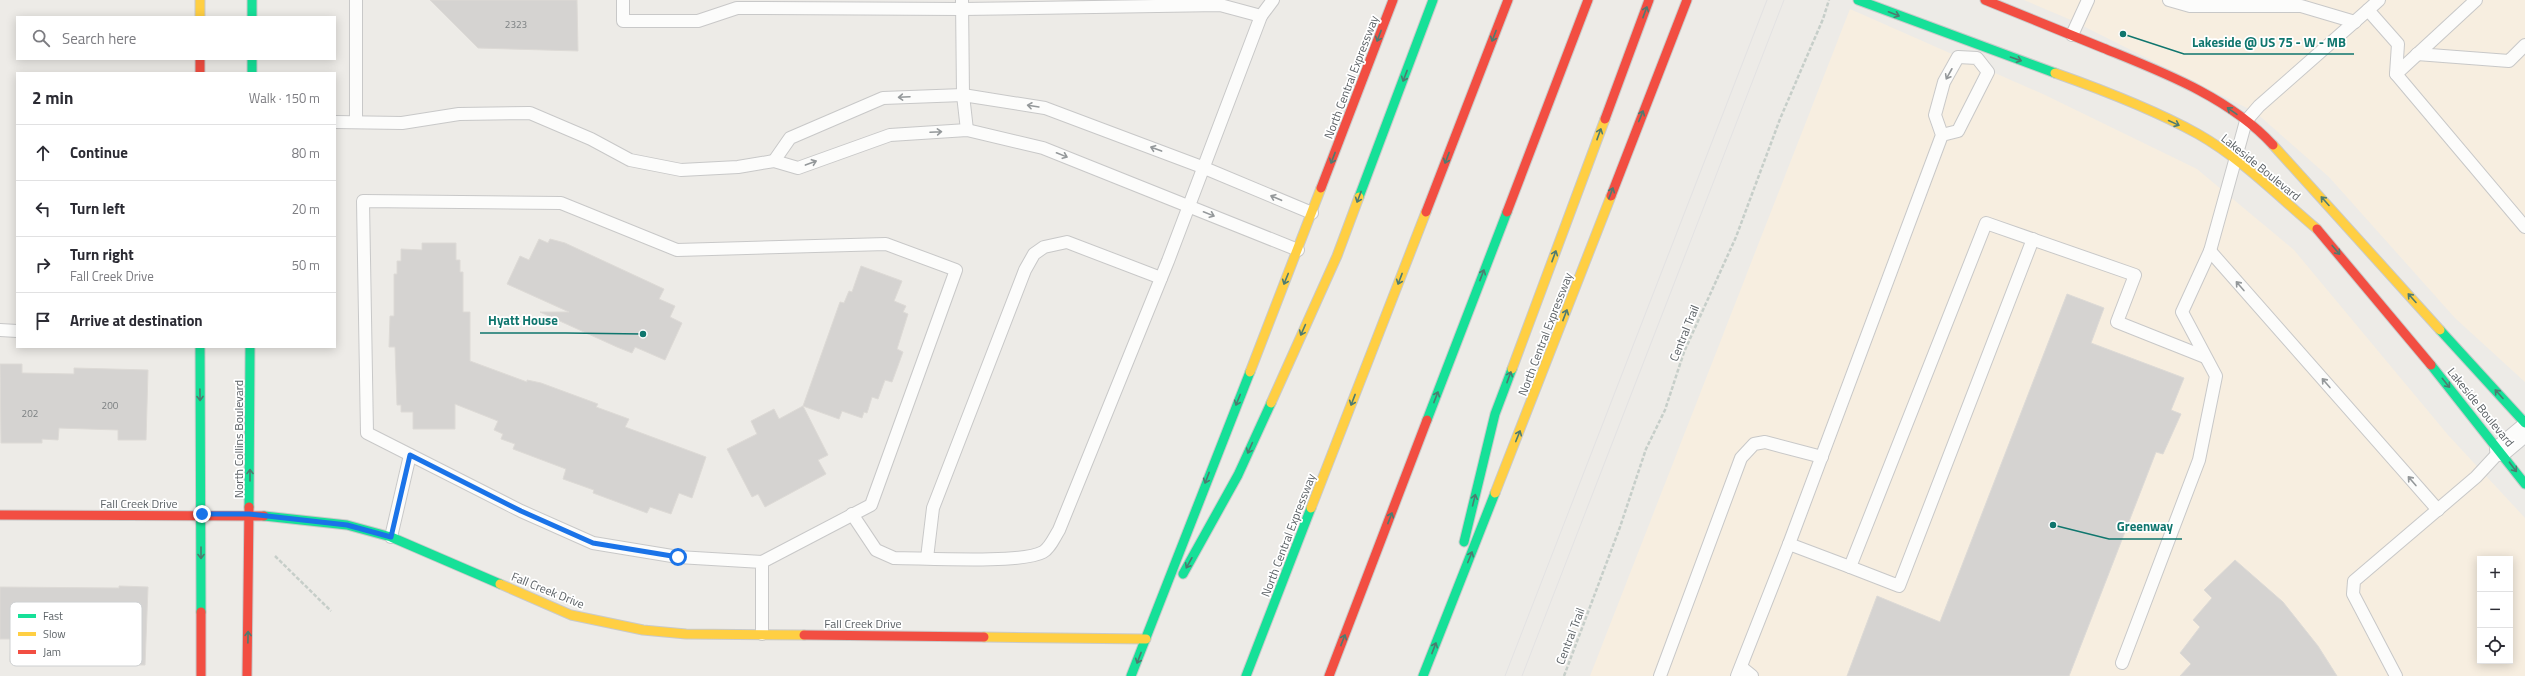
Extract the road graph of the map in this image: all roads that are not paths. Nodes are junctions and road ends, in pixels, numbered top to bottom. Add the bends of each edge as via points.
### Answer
1 (200, 0) edge
2 (252, 0) edge
3 (356, 0) edge
4 (623, 0) edge
5 (1273, 0) edge
6 (1393, 0) edge
7 (1433, 0) edge
8 (1508, 0) edge
9 (1588, 0) edge
10 (1649, 0) edge
11 (1687, 0) edge
12 (1858, 0) edge
13 (1985, 0) edge
14 (2088, 0) edge
15 (2169, 0) edge
16 (2379, 0) edge
17 (2476, 0) edge
18 (962, 4) edge
19 (2368, 10) junction
20 (200, 16) edge
21 (252, 16) edge
22 (1261, 16) junction
23 (2355, 22) junction
24 (2072, 35) junction
25 (2525, 45) edge
26 (1979, 53) junction
27 (2417, 54) junction
28 (200, 60) edge
29 (252, 60) edge
30 (200, 72) edge
31 (252, 72) edge
32 (2396, 74) junction
33 (964, 95) junction
34 (2246, 121) junction
35 (336, 122) edge
36 (356, 122) junction
37 (967, 130) junction
38 (1942, 135) junction
39 (2234, 158) junction
40 (774, 161) junction
41 (1202, 167) junction
42 (1187, 206) junction
43 (1312, 213) junction
44 (2525, 227) edge
45 (2033, 239) junction
46 (1298, 250) junction
47 (2210, 251) junction
48 (1161, 278) junction
49 (0, 330) edge
50 (16, 331) edge
51 (200, 348) edge
52 (250, 348) edge
53 (2205, 357) junction
54 (2525, 423) edge
55 (2525, 430) edge
56 (2501, 450) junction
57 (410, 455) junction
58 (1822, 457) junction
59 (2525, 484) edge
60 (2438, 510) junction
61 (202, 514) junction
62 (249, 514) junction
63 (852, 514) junction
64 (0, 515) edge
65 (391, 537) junction
66 (1789, 544) junction
67 (927, 558) junction
68 (762, 562) junction
69 (1850, 567) junction
70 (1445, 619) junction
71 (762, 634) junction
72 (1146, 639) junction
73 (2122, 663) dead end
74 (1739, 671) edge
75 (202, 676) edge
76 (247, 676) edge
77 (1132, 676) edge
78 (1246, 676) edge
79 (1329, 676) edge
80 (1423, 676) edge
81 (1660, 676) edge
82 (1752, 676) edge
83 (2396, 676) edge

1 - 20 main road
2 - 21 main road
3 - 36 lane
4 - 18 lane via 623,21 698,21 737,8
5 - 22 lane
6 -> 43 main road, North Central Expressway
7 -> 72 main road via 1336,256 1238,475
8 -> 78 main road, North Central Expressway
79 -> 9 main road
70 -> 10 main road via 1495,414
70 -> 11 main road, North Central Expressway
12 -> 26 main road, Lakeside Boulevard
13 - 24 main road, Lakeside Boulevard
14 - 24 lane
15 - 23 lane via 2190,6 2301,6
16 - 19 lane
17 - 27 lane
18 - 22 lane via 1220,5
18 - 33 lane
19 - 23 lane
19 - 32 lane via 2398,44
22 - 41 lane
23 - 34 lane via 2259,106
34 -> 24 main road, Lakeside Boulevard via 2218,102 2159,71
25 - 27 lane via 2509,61
26 - 38 lane via 1988,72 1958,131
26 -> 38 lane via 1958,57 1944,82 1935,115
26 -> 39 main road, Lakeside Boulevard via 2075,80 2139,106 2198,134
27 - 32 lane
28 - 30 main road
29 - 31 main road
32 - 44 lane
33 - 37 lane
33 -> 40 lane via 883,98 790,138
41 -> 33 lane via 1045,108
34 - 39 lane
54 -> 34 main road, Lakeside Boulevard via 2309,183 2258,129
35 - 36 lane
36 - 40 lane via 402,123 459,114 530,113 591,139 630,160 681,170 738,167
40 -> 37 lane via 798,168 890,135
37 -> 42 lane via 1043,148
38 - 58 lane
39 - 47 lane
39 -> 56 main road, Lakeside Boulevard via 2323,234
41 - 42 lane
43 -> 41 lane
42 -> 46 lane
42 - 48 lane
43 - 46 main road, North Central Expressway
45 - 53 lane via 2135,275 2117,322
45 - 69 lane via 1986,223
45 - 69 lane via 1899,586
46 -> 72 main road, North Central Expressway
47 - 53 lane via 2182,312
60 -> 47 lane
48 - 67 lane via 1059,530 1044,552 1023,558
48 - 67 lane via 1067,242 1044,247 1034,254 1025,270 932,508
49 - 50 lane
51 -> 61 main road
62 -> 52 main road, North Collins Boulevard
53 - 73 lane via 2216,376 2199,460
55 - 56 street
56 -> 59 main road, Lakeside Boulevard
56 - 60 lane via 2476,477
57 - 63 lane via 367,433 363,201 561,203 677,250 886,244 956,270 871,505
57 - 65 lane
57 - 68 lane via 521,511 593,543 678,557
58 - 66 lane
58 - 81 lane via 1765,442 1754,444 1741,458
60 - 83 lane via 2354,581 2353,594
61 - 62 main road, Fall Creek Drive
61 - 64 main road, Fall Creek Drive
61 -> 75 main road
62 - 65 main road, Fall Creek Drive via 347,525
76 -> 62 main road, North Collins Boulevard
63 - 67 lane via 876,550 894,558
63 - 68 lane
65 - 71 main road, Fall Creek Drive via 571,615 643,630 686,634
66 - 69 lane
66 - 74 lane
68 - 71 lane
80 -> 70 main road, North Central Expressway
71 - 72 main road, Fall Creek Drive
72 -> 77 main road, North Central Expressway
74 - 82 lane

